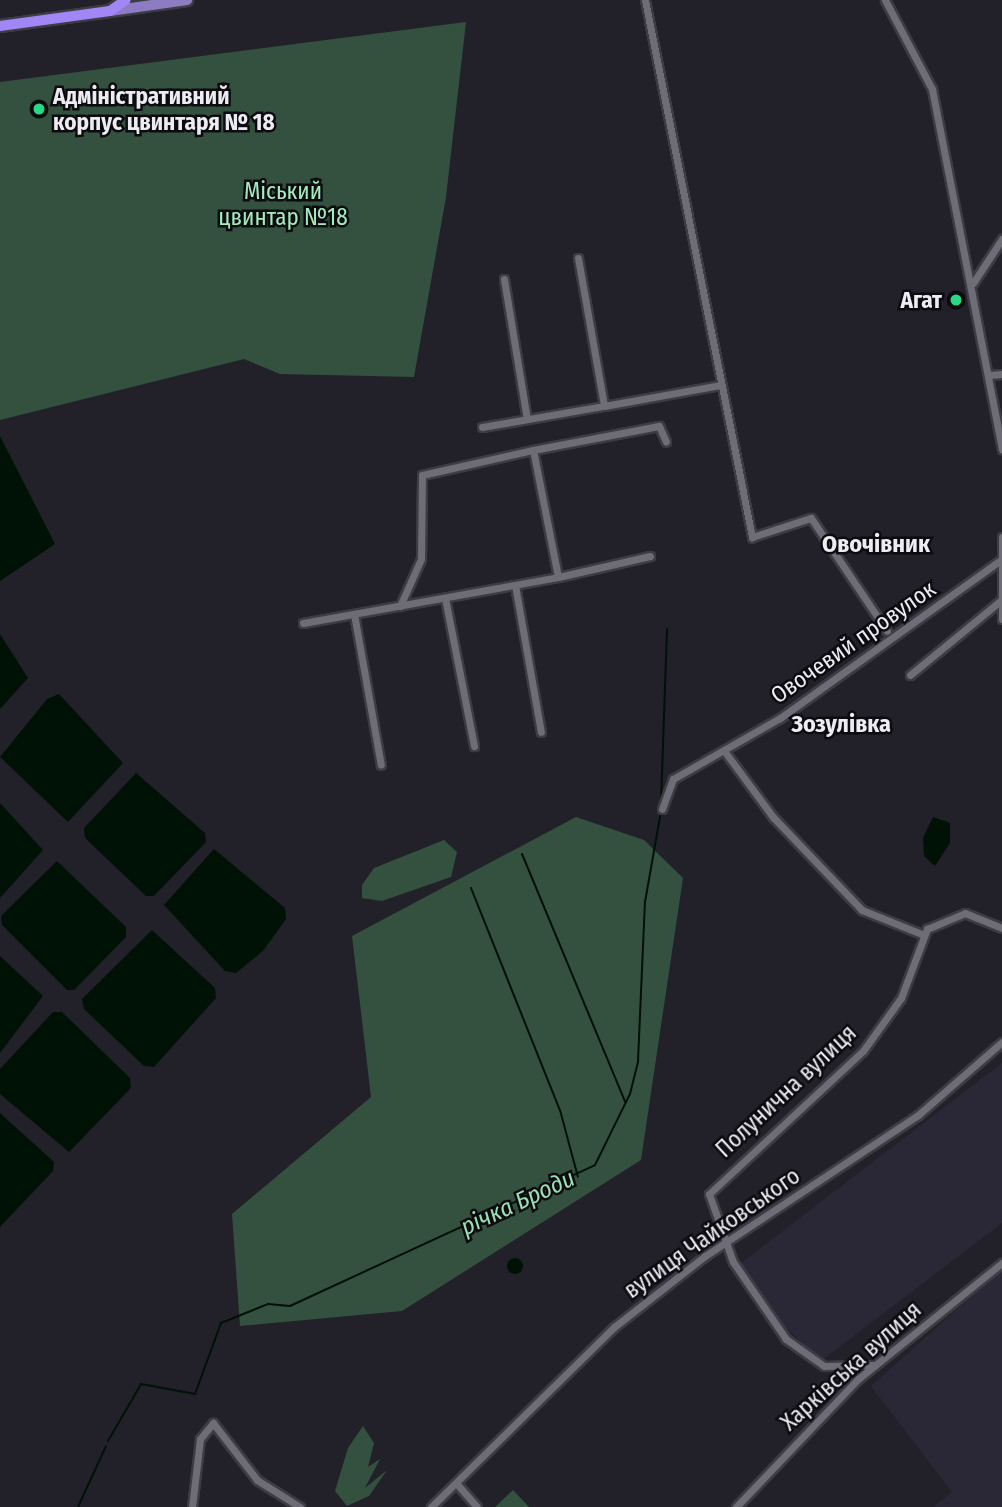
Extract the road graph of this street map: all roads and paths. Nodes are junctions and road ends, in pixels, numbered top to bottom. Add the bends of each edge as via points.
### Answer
1 (126, 0) edge
2 (187, 0) edge
3 (645, 0) edge
4 (885, 0) edge
5 (110, 11) junction
6 (0, 26) edge
7 (1002, 239) edge
8 (578, 258) dead end
9 (504, 279) dead end
10 (973, 283) junction
11 (1002, 374) edge
12 (989, 375) junction
13 (721, 385) junction
14 (604, 405) junction
15 (527, 419) junction
16 (482, 427) dead end
17 (666, 442) dead end
18 (1002, 449) edge
19 (533, 450) junction
20 (1002, 537) edge
21 (650, 556) dead end
22 (1001, 560) edge
23 (558, 577) junction
24 (515, 585) junction
25 (445, 598) junction
26 (1000, 601) edge
27 (400, 606) junction
28 (354, 614) junction
29 (1002, 619) edge
30 (303, 623) dead end
31 (887, 631) dead end
32 (910, 675) dead end
33 (541, 732) dead end
34 (474, 746) dead end
35 (725, 752) junction
36 (381, 765) dead end
37 (662, 808) dead end
38 (1002, 928) edge
39 (924, 935) junction
40 (1002, 1041) edge
41 (724, 1243) junction
42 (1002, 1263) edge
43 (875, 1365) junction
44 (457, 1484) junction
45 (192, 1507) edge
46 (300, 1507) edge
47 (431, 1507) edge
48 (477, 1507) edge
49 (736, 1507) edge

1 - 5 highway
2 - 5 main road
3 - 13 street
4 - 10 street via 932,89
5 - 6 highway
7 - 10 street
8 - 14 street
9 - 15 street
10 - 12 street
11 - 12 street
12 - 18 street
13 - 14 street
13 - 31 street via 752,537 811,518
14 - 15 street
15 - 16 street
17 - 19 street via 659,426
19 - 23 street
19 - 27 street via 422,475 421,559
20 - 22 street
21 - 23 street
22 - 26 street
22 - 35 street, Овочевий провулок
23 - 24 street
24 - 25 street
24 - 33 street
25 - 27 street
25 - 34 street
26 - 29 street
26 - 32 street
27 - 28 street
28 - 30 street
28 - 36 street
35 - 37 street, Овочевий провулок via 673,779
35 - 39 street via 773,817 862,910
38 - 39 street via 965,913 937,922
39 - 41 street, Полунична вулиця via 906,989 863,1051 712,1188 710,1207
40 - 41 street, вулиця Чайковського via 912,1120
41 - 43 street, Полунична вулиця via 750,1292 799,1351 824,1366
41 - 44 street, вулиця Чайковського via 589,1348
42 - 43 street, Харківська вулиця
43 - 49 street, Харківська вулиця
44 - 47 street, вулиця Чайковського
44 - 48 street
45 - 46 street via 200,1439 213,1423 257,1480

